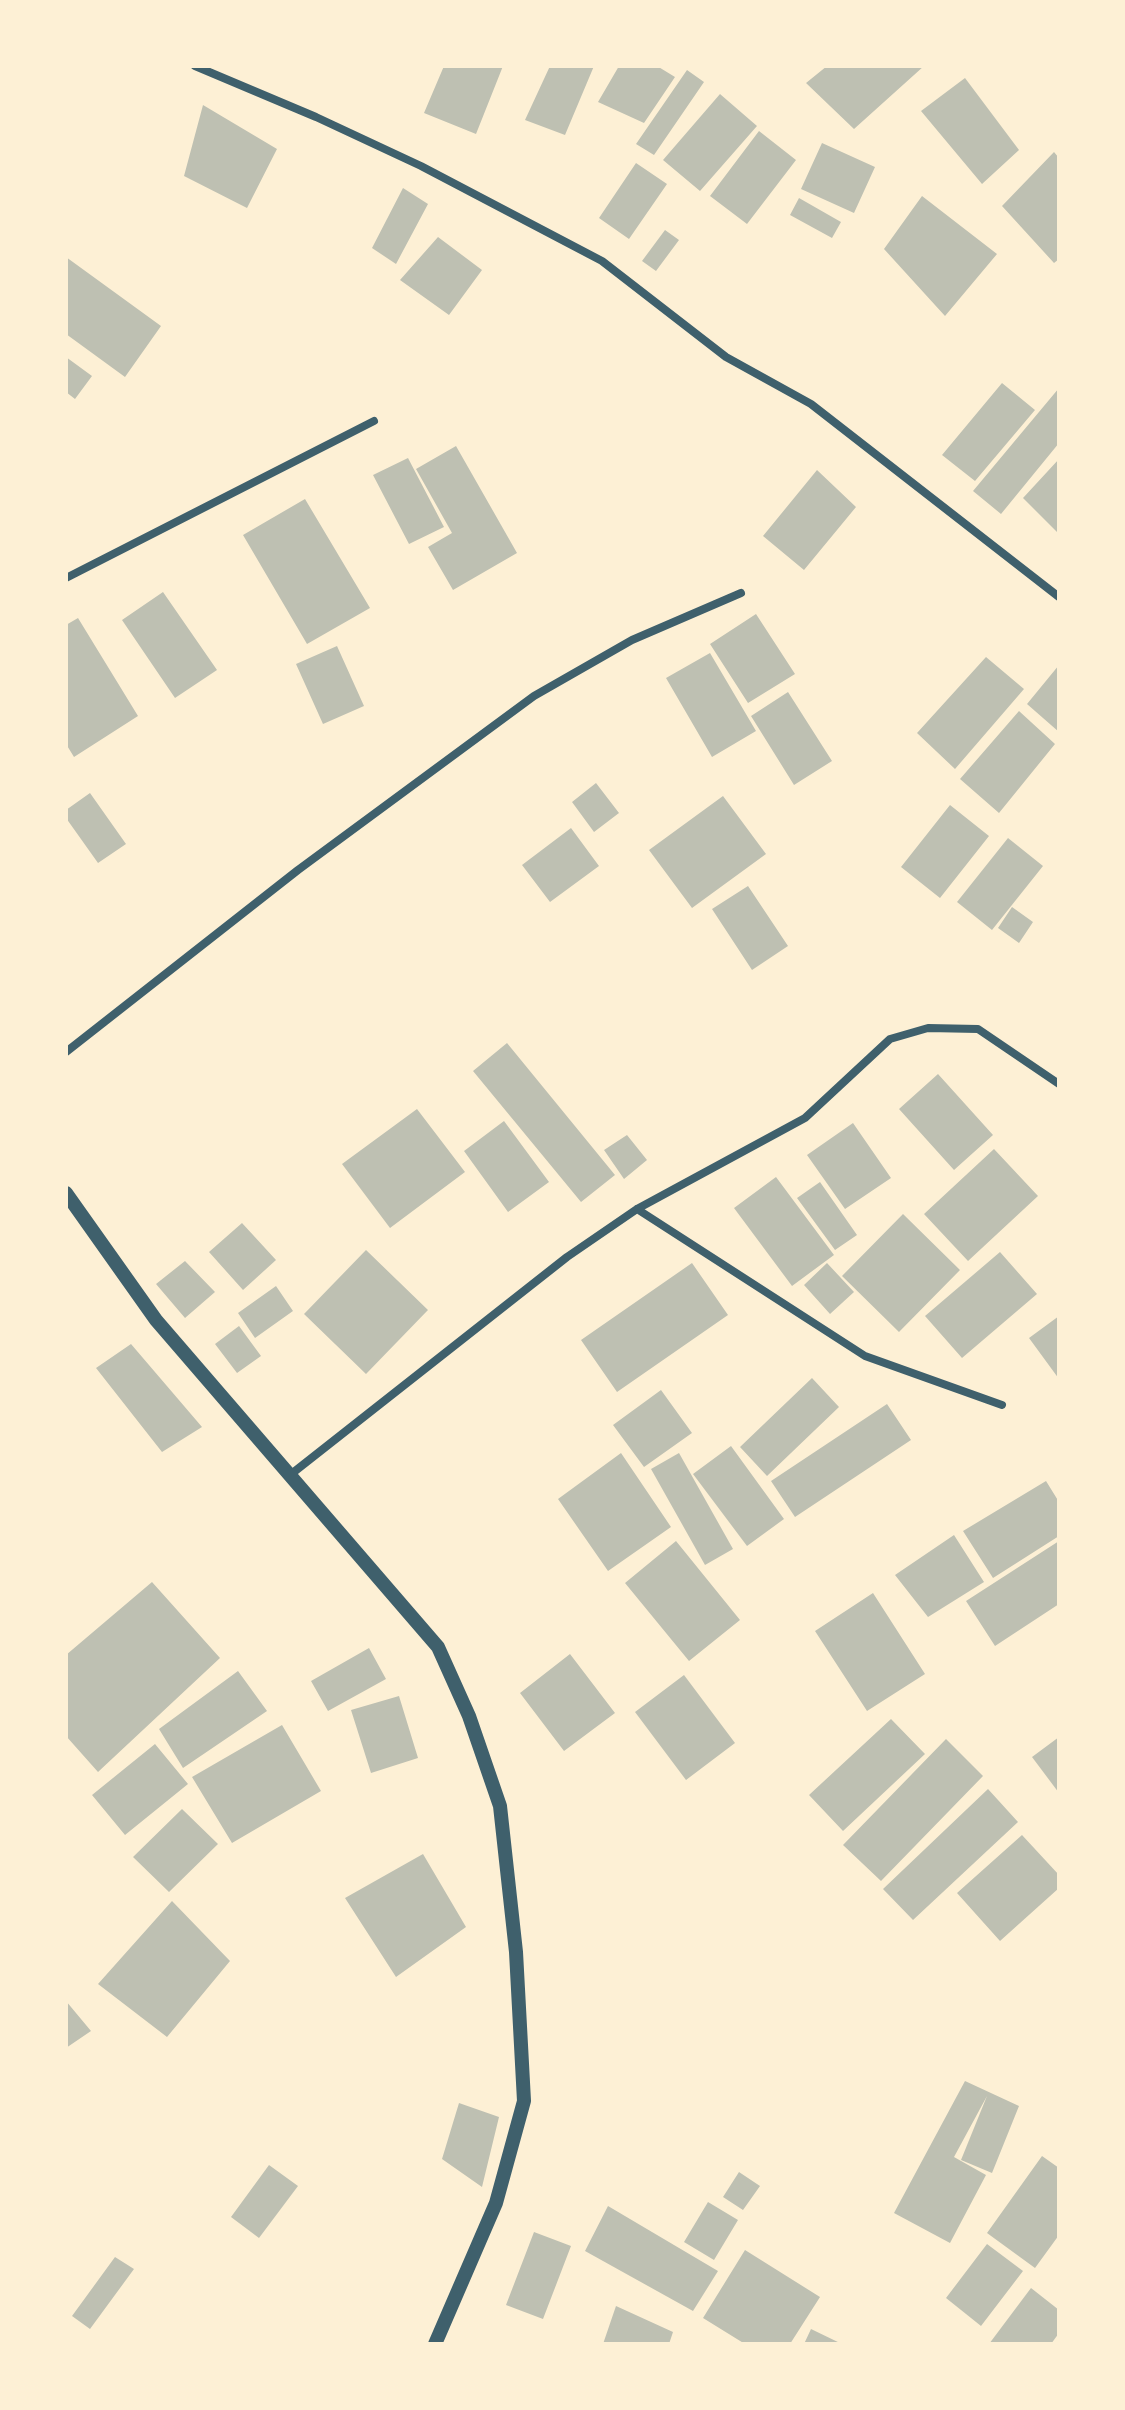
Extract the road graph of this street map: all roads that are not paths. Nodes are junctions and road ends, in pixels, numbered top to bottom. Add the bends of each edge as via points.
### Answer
1 (195, 66) edge
2 (374, 421) dead end
3 (66, 578) edge
4 (741, 593) dead end
5 (1059, 597) edge
6 (66, 1052) edge
7 (1059, 1084) edge
8 (66, 1193) edge
9 (637, 1209) junction
10 (1002, 1405) dead end
11 (290, 1475) junction
12 (435, 2344) edge

1 - 5 street via 421,166 602,261 726,357 811,404
2 - 3 street
4 - 6 street via 632,640 534,696 298,870
7 - 9 street via 978,1029 928,1028 903,1035 890,1039 805,1118
8 - 11 street via 156,1320
9 - 10 street via 865,1356
9 - 11 street via 567,1257
11 - 12 street via 438,1647 500,1806 516,1952 524,2101 496,2203

